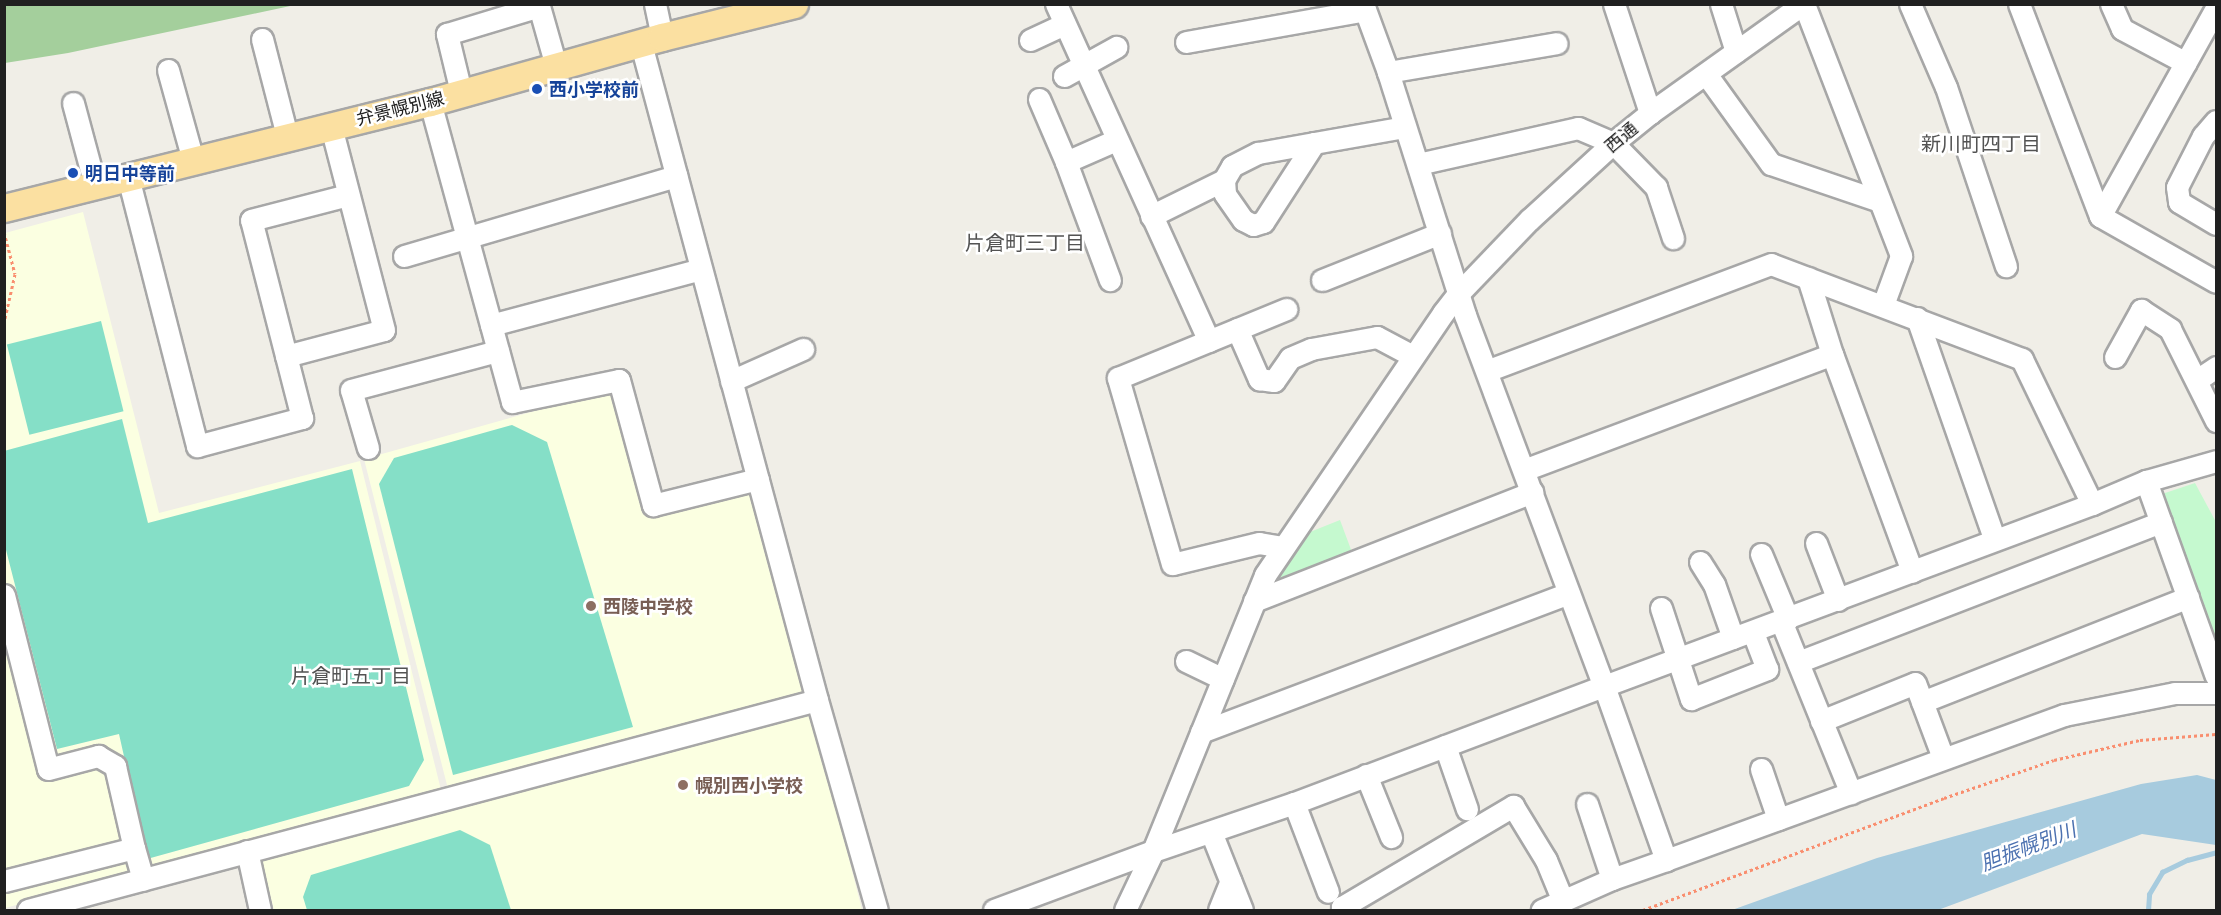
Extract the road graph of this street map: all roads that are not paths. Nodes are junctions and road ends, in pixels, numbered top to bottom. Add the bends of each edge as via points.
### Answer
1 (655, 4) edge
2 (794, 4) edge
3 (1056, 4) edge
4 (1614, 4) edge
5 (1720, 4) edge
6 (1804, 4) edge
7 (1910, 4) edge
8 (2019, 4) edge
9 (2111, 4) edge
10 (1364, 7) edge
11 (2217, 8) edge
12 (754, 9) edge
13 (1065, 24) junction
14 (262, 39) dead end
15 (651, 40) junction
16 (1030, 40) dead end
17 (1186, 42) dead end
18 (1557, 43) dead end
19 (1116, 47) dead end
20 (1736, 52) junction
21 (2186, 63) junction
22 (1084, 64) junction
23 (556, 66) junction
24 (168, 70) dead end
25 (1388, 72) junction
26 (1706, 74) junction
27 (1064, 76) dead end
28 (461, 92) junction
29 (1039, 99) dead end
30 (430, 102) junction
31 (73, 103) dead end
32 (1650, 113) junction
33 (2217, 121) edge
34 (331, 126) junction
35 (1405, 127) junction
36 (287, 136) junction
37 (1116, 140) junction
38 (1314, 143) junction
39 (1613, 144) junction
40 (193, 160) junction
41 (1066, 162) junction
42 (1418, 164) junction
43 (676, 176) junction
44 (128, 177) junction
45 (1224, 180) junction
46 (95, 185) junction
47 (348, 195) junction
48 (1877, 200) junction
49 (4, 208) edge
50 (1151, 216) junction
51 (2100, 216) junction
52 (2217, 224) edge
53 (1440, 233) junction
54 (467, 236) junction
55 (1673, 238) dead end
56 (404, 256) dead end
57 (2006, 266) dead end
58 (701, 269) junction
59 (1808, 278) junction
60 (1110, 280) dead end
61 (1322, 280) dead end
62 (2217, 282) edge
63 (1458, 294) junction
64 (1882, 305) junction
65 (1286, 309) dead end
66 (1917, 318) junction
67 (491, 325) junction
68 (1237, 329) junction
69 (1209, 341) junction
70 (803, 349) dead end
71 (498, 351) junction
72 (1832, 354) junction
73 (286, 356) junction
74 (1412, 356) junction
75 (2115, 357) dead end
76 (2217, 367) edge
77 (1487, 371) junction
78 (2197, 380) junction
79 (731, 381) junction
80 (2217, 421) edge
81 (368, 448) dead end
82 (2217, 461) edge
83 (1524, 470) junction
84 (758, 479) junction
85 (2146, 482) junction
86 (1532, 492) junction
87 (2092, 504) junction
88 (2161, 522) junction
89 (1994, 538) junction
90 (1816, 543) dead end
91 (1283, 547) junction
92 (1761, 554) dead end
93 (1700, 562) dead end
94 (1912, 572) junction
95 (1569, 593) junction
96 (4, 595) edge
97 (2188, 597) junction
98 (1838, 600) junction
99 (1254, 601) junction
100 (1661, 608) dead end
101 (1785, 620) junction
102 (1743, 635) junction
103 (1678, 659) junction
104 (1186, 661) dead end
105 (1797, 662) junction
106 (2217, 676) edge
107 (1222, 679) junction
108 (1604, 686) junction
109 (2217, 693) edge
110 (817, 700) junction
111 (1922, 702) junction
112 (1821, 721) junction
113 (1201, 732) junction
114 (1445, 746) junction
115 (1943, 758) junction
116 (1761, 769) dead end
117 (1366, 776) junction
118 (1851, 793) junction
119 (1294, 803) junction
120 (1587, 804) dead end
121 (1467, 809) dead end
122 (1778, 819) junction
123 (1211, 832) junction
124 (1391, 837) dead end
125 (134, 848) junction
126 (247, 851) junction
127 (1153, 851) junction
128 (1665, 860) junction
129 (143, 879) junction
130 (1612, 879) junction
131 (4, 881) edge
132 (1231, 881) junction
133 (1328, 892) dead end
134 (1563, 901) junction
135 (74, 904) edge
136 (28, 910) edge
137 (260, 910) edge
138 (877, 910) edge
139 (994, 910) edge
140 (1125, 910) edge
141 (1219, 910) edge
142 (1242, 910) edge
143 (1344, 910) edge
144 (1542, 910) edge

1 - 15 street
2 - 12 main road, 弁景幌別線
3 - 13 street
4 - 32 street
5 - 20 street
6 - 20 street, 西通
6 - 48 street
7 - 57 street via 1946,87
8 - 51 street
9 - 21 street via 2122,29
10 - 17 street
10 - 25 street
11 - 21 street
12 - 15 main road, 弁景幌別線
13 - 16 street
13 - 22 street
14 - 36 street
15 - 23 main road, 弁景幌別線
15 - 43 street
18 - 25 street
19 - 22 street
20 - 26 street, 西通
21 - 51 street
22 - 27 street
22 - 37 street
23 - 28 main road, 弁景幌別線
23 - 28 street via 539,6 447,34
24 - 40 street
25 - 35 street
26 - 32 street, 西通
26 - 48 street via 1771,164
28 - 30 main road, 弁景幌別線
29 - 41 street
30 - 34 main road, 弁景幌別線
30 - 54 street
31 - 46 street
32 - 39 street, 西通
33 - 52 street via 2203,136 2177,188 2179,202
34 - 36 main road, 弁景幌別線
34 - 47 street
35 - 38 street
35 - 42 street
36 - 40 main road, 弁景幌別線
37 - 41 street
37 - 50 street
38 - 45 street via 1258,153 1232,166
38 - 45 street via 1263,222 1253,225 1243,220 1225,194
39 - 42 street via 1578,128
39 - 55 street via 1656,187
39 - 63 street, 西通 via 1529,220
40 - 44 main road, 弁景幌別線
41 - 60 street
42 - 53 street
43 - 54 street
43 - 58 street
44 - 46 main road, 弁景幌別線
44 - 73 street via 197,446 302,418
45 - 50 street
46 - 49 main road, 弁景幌別線
47 - 73 street via 251,220
47 - 73 street via 384,330
48 - 64 street via 1901,256
50 - 69 street
51 - 62 street
53 - 61 street
53 - 63 street
54 - 56 street
54 - 67 street
58 - 67 street
58 - 79 street
59 - 64 street
59 - 72 street
59 - 77 street via 1771,264
63 - 74 street, 西通
63 - 77 street
64 - 66 street
65 - 68 street
66 - 87 street via 2022,359
66 - 89 street
67 - 71 street
68 - 69 street
68 - 74 street via 1259,379 1274,381 1290,358 1311,349 1377,337
69 - 91 street via 1118,378 1172,564 1260,543
70 - 79 street
71 - 81 street via 351,390
71 - 84 street via 512,402 619,380 653,505
72 - 83 street
72 - 94 street
74 - 91 street, 西通
75 - 78 street via 2141,310 2170,329
76 - 78 street
77 - 83 street
78 - 80 street
79 - 84 street
82 - 85 street
83 - 86 street
84 - 110 street
85 - 87 street
85 - 88 street
86 - 95 street
86 - 99 street
87 - 89 street
88 - 97 street
88 - 105 street
89 - 94 street
90 - 98 street
91 - 99 street, 西通
92 - 101 street
93 - 102 street
94 - 98 street
95 - 108 street
95 - 113 street
96 - 125 street via 48,769 98,756 115,766
97 - 106 street
97 - 111 street
98 - 101 street
99 - 107 street, 西通
100 - 103 street
101 - 102 street
101 - 105 street
102 - 103 street
102 - 103 street via 1767,669 1691,699
103 - 108 street
104 - 107 street
105 - 112 street
107 - 113 street, 西通
108 - 114 street
108 - 128 street
109 - 115 street via 2175,693 2064,715
110 - 126 street
110 - 138 street
111 - 112 street via 1915,683
111 - 115 street
112 - 118 street
113 - 127 street, 西通
114 - 117 street
114 - 121 street
115 - 118 street
116 - 122 street
117 - 119 street
117 - 124 street
118 - 122 street
119 - 123 street
119 - 133 street
120 - 130 street
122 - 128 street
123 - 127 street
123 - 132 street
125 - 129 street
125 - 131 street
126 - 129 street
126 - 137 street
127 - 139 street
127 - 140 street, 西通
128 - 130 street
129 - 135 street
130 - 134 street
132 - 141 street
132 - 142 street
134 - 143 street via 1546,860 1513,806 1342,907
134 - 144 street
135 - 136 street

